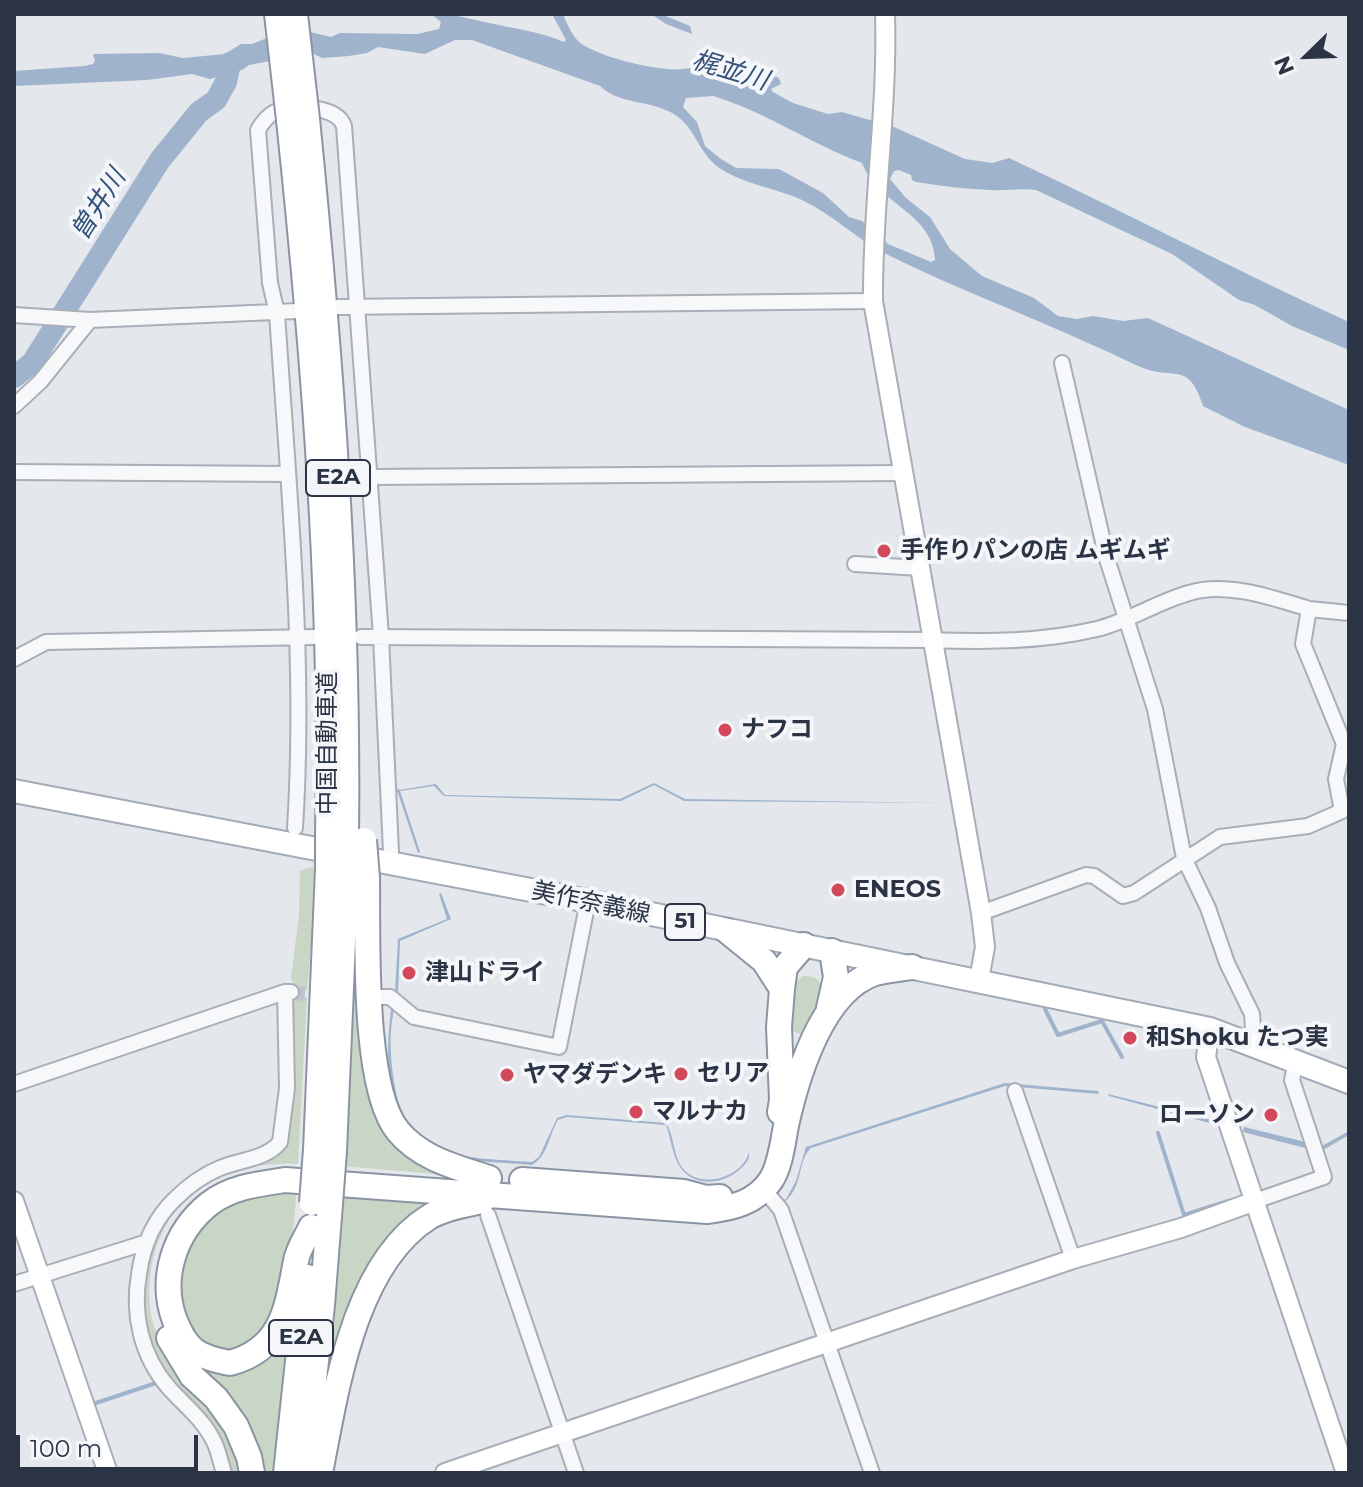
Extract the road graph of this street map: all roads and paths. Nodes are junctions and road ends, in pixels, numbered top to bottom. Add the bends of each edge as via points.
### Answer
1 (277, 14) edge
2 (295, 14) edge
3 (885, 14) edge
4 (298, 120) junction
5 (873, 301) junction
6 (337, 307) dead end
7 (357, 307) junction
8 (298, 311) dead end
9 (277, 313) junction
10 (14, 315) edge
11 (87, 320) junction
12 (1062, 363) dead end
13 (14, 406) edge
14 (14, 472) edge
15 (903, 473) junction
16 (288, 474) junction
17 (370, 477) junction
18 (855, 564) dead end
19 (920, 568) junction
20 (1309, 609) junction
21 (1349, 613) edge
22 (1126, 620) junction
23 (314, 637) dead end
24 (361, 637) dead end
25 (381, 637) junction
26 (298, 638) junction
27 (931, 640) junction
28 (14, 659) edge
29 (1345, 765) edge
30 (14, 791) edge
31 (1345, 810) edge
32 (295, 828) dead end
33 (346, 837) junction
34 (391, 852) dead end
35 (1184, 858) junction
36 (347, 872) junction
37 (588, 901) junction
38 (981, 913) junction
39 (727, 931) junction
40 (804, 945) junction
41 (832, 951) junction
42 (912, 967) junction
43 (979, 980) junction
44 (782, 989) junction
45 (376, 997) tunnel mouth
46 (829, 1008) junction
47 (1210, 1029) junction
48 (1254, 1044) junction
49 (1296, 1061) junction
50 (1349, 1082) edge
51 (14, 1084) edge
52 (1015, 1091) dead end
53 (489, 1178) junction
54 (516, 1197) junction
55 (772, 1199) dead end
56 (14, 1201) edge
57 (1255, 1201) junction
58 (318, 1211) junction
59 (488, 1215) dead end
60 (144, 1243) junction
61 (1073, 1259) junction
62 (40, 1275) junction
63 (14, 1284) edge
64 (827, 1342) junction
65 (562, 1431) junction
66 (108, 1473) edge
67 (224, 1473) edge
68 (252, 1473) edge
69 (286, 1473) edge
70 (304, 1473) edge
71 (320, 1473) edge
72 (445, 1473) edge
73 (576, 1473) edge
74 (872, 1473) edge
75 (1346, 1473) edge

1 - 4 highway, 中国自動車道 / E2A, bridge
2 - 4 highway, 中国自動車道 / E2A, bridge
3 - 5 street
4 - 33 highway, 中国自動車道 / E2A via 328,668
4 - 33 highway, 中国自動車道 / E2A via 335,421
5 - 7 street
5 - 15 street
6 - 7 street
7 - 9 street via 344,126 334,113 293,109 276,112 258,130
7 - 17 street
8 - 9 street
9 - 11 street
9 - 16 street
10 - 11 street
11 - 13 street via 40,382
12 - 22 street
14 - 16 street
15 - 17 street
15 - 19 street
16 - 26 street
17 - 25 street
18 - 19 street
19 - 27 street
20 - 21 street
20 - 22 street via 1258,592 1191,592
20 - 29 street via 1303,644 1342,738
22 - 27 street via 1046,639
22 - 35 street via 1155,709
23 - 26 street
24 - 25 street
25 - 27 street
25 - 34 street
26 - 28 street via 46,642
26 - 32 street
27 - 38 street
29 - 31 street via 1336,779
30 - 37 main road, 美作奈義線 / 51
31 - 35 street via 1308,826 1220,837
33 - 36 highway, 中国自動車道 / E2A, bridge
33 - 36 highway, bridge
35 - 38 street via 1123,896 1086,875
35 - 48 street via 1252,1014
36 - 53 highway via 383,1103 397,1130 427,1157
36 - 58 highway, 中国自動車道 / E2A, bridge
37 - 39 main road, 美作奈義線 / 51
37 - 45 street via 559,1047 414,1017 390,997
38 - 43 street via 985,947
39 - 40 main road, 美作奈義線 / 51
39 - 44 highway via 764,961
40 - 41 main road, 美作奈義線 / 51
40 - 44 highway via 785,967
41 - 42 main road, 美作奈義線 / 51
41 - 46 highway via 836,977
42 - 43 main road, 美作奈義線 / 51
42 - 46 highway via 874,974
43 - 47 main road, 美作奈義線 / 51
44 - 53 highway via 782,1100 765,1172 751,1188 706,1198
46 - 54 highway via 791,1101 772,1179 755,1197 735,1208 707,1211
47 - 48 main road, 美作奈義線 / 51
47 - 57 street via 1206,1057
48 - 49 main road, 美作奈義線 / 51
49 - 50 main road, 美作奈義線 / 51
49 - 57 street via 1292,1080 1324,1177
51 - 60 street via 288,992 287,1088 280,1142 193,1184 161,1215
52 - 61 street
53 - 68 highway via 284,1167 245,1172 208,1188 182,1211 161,1247 153,1284 160,1319 192,1376 236,1426
54 - 58 highway via 285,1180 226,1193 185,1231 169,1272 173,1315 194,1351 230,1363 259,1352 285,1314 296,1258
54 - 71 highway via 431,1216 395,1248 357,1319
55 - 64 street via 781,1210
56 - 62 street
57 - 61 street
57 - 75 street
58 - 69 highway, 中国自動車道 / E2A
58 - 70 highway, 中国自動車道 / E2A via 322,1305
59 - 65 street
60 - 62 street
60 - 67 street via 136,1290 140,1332 167,1386 215,1443
61 - 64 street
62 - 63 street
62 - 66 street
64 - 65 street
64 - 74 street
65 - 72 street
65 - 73 street

